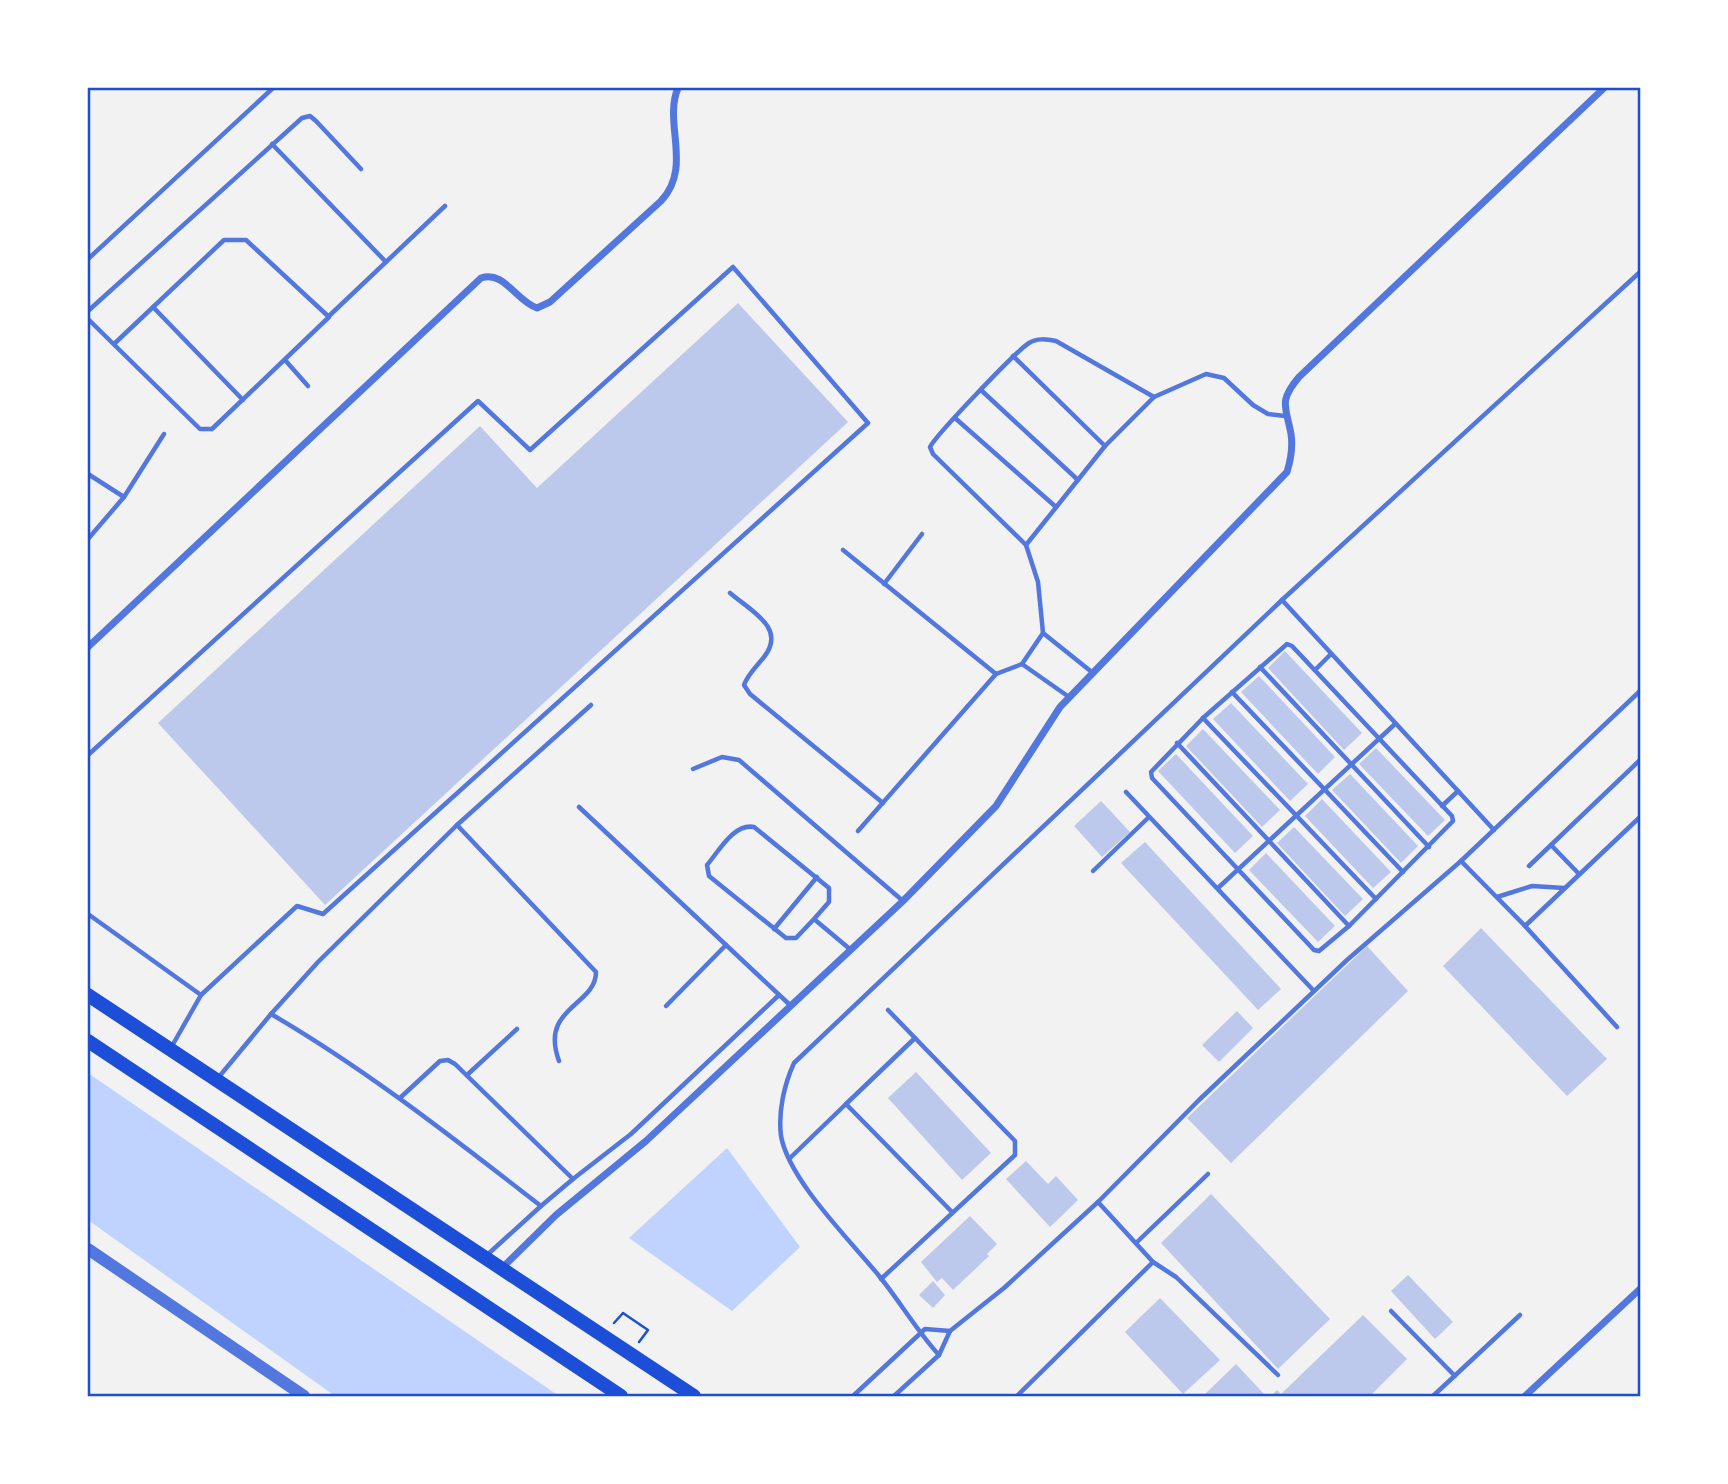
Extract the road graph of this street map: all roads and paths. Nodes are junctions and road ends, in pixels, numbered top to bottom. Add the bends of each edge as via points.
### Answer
1 (273, 88) edge
2 (678, 88) edge
3 (1604, 88) edge
4 (272, 144) junction
5 (361, 169) dead end
6 (445, 206) dead end
7 (88, 259) edge
8 (386, 262) junction
9 (1640, 272) edge
10 (153, 307) junction
11 (88, 311) edge
12 (329, 317) junction
13 (88, 319) edge
14 (114, 344) junction
15 (1013, 356) junction
16 (285, 360) junction
17 (308, 386) dead end
18 (982, 391) junction
19 (1154, 397) junction
20 (243, 400) junction
21 (1285, 416) junction
22 (955, 418) junction
23 (164, 434) dead end
24 (1105, 446) junction
25 (88, 474) edge
26 (1078, 480) junction
27 (124, 497) junction
28 (1056, 507) junction
29 (922, 534) dead end
30 (88, 539) edge
31 (1026, 545) junction
32 (843, 550) dead end
33 (884, 583) junction
34 (730, 593) dead end
35 (1282, 600) junction
36 (1043, 633) junction
37 (88, 647) edge
38 (1331, 654) junction
39 (1022, 664) junction
40 (1260, 667) junction
41 (1315, 670) junction
42 (1093, 673) junction
43 (996, 674) junction
44 (1640, 691) edge
45 (1232, 692) junction
46 (1069, 698) junction
47 (591, 705) dead end
48 (1203, 718) junction
49 (1395, 724) junction
50 (1380, 738) junction
51 (1177, 743) junction
52 (88, 755) edge
53 (1640, 760) edge
54 (1351, 765) junction
55 (693, 769) dead end
56 (1324, 790) junction
57 (1458, 791) junction
58 (1126, 792) dead end
59 (883, 803) junction
60 (1442, 806) junction
61 (579, 807) dead end
62 (1149, 817) junction
63 (1295, 817) junction
64 (1640, 817) edge
65 (457, 825) junction
66 (1494, 830) junction
67 (858, 831) dead end
68 (1268, 842) junction
69 (1551, 845) junction
70 (1429, 847) junction
71 (1461, 861) junction
72 (1529, 866) dead end
73 (1238, 870) junction
74 (1093, 871) dead end
75 (1403, 872) junction
76 (1580, 875) junction
77 (817, 877) junction
78 (1218, 888) junction
79 (1565, 888) junction
80 (1496, 897) junction
81 (1376, 899) junction
82 (903, 901) junction
83 (88, 914) edge
84 (814, 919) junction
85 (1349, 926) junction
86 (1525, 926) junction
87 (774, 929) junction
88 (726, 945) junction
89 (851, 950) junction
90 (1314, 991) junction
91 (88, 995) edge
92 (201, 995) junction
93 (779, 995) junction
94 (666, 1006) dead end
95 (791, 1006) junction
96 (888, 1010) dead end
97 (271, 1014) junction
98 (1617, 1027) dead end
99 (517, 1029) dead end
100 (915, 1038) junction
101 (88, 1041) edge
102 (170, 1050) junction
103 (559, 1061) dead end
104 (467, 1075) junction
105 (215, 1081) junction
106 (401, 1097) junction
107 (846, 1104) junction
108 (790, 1158) junction
109 (1208, 1174) dead end
110 (573, 1180) junction
111 (1098, 1202) junction
112 (541, 1206) junction
113 (951, 1212) junction
114 (1136, 1243) junction
115 (88, 1249) edge
116 (484, 1258) junction
117 (1153, 1262) junction
118 (500, 1270) junction
119 (881, 1279) junction
120 (1640, 1289) edge
121 (1391, 1311) dead end
122 (1520, 1315) dead end
123 (648, 1330) dead end
124 (950, 1331) junction
125 (919, 1333) junction
126 (604, 1337) junction
127 (939, 1355) junction
128 (1278, 1375) dead end
129 (1455, 1376) junction
130 (304, 1396) edge
131 (621, 1396) edge
132 (694, 1396) edge
133 (853, 1396) edge
134 (896, 1396) edge
135 (1017, 1396) edge
136 (1433, 1396) edge
137 (1525, 1396) edge

1 - 7 lane
2 - 37 street via 675,178 661,201 550,302 537,308 525,304 499,277 481,278
3 - 21 street via 1299,377 1283,404
4 - 5 lane via 310,116
4 - 8 lane
4 - 11 lane
6 - 8 lane
8 - 12 lane
9 - 35 lane
10 - 12 lane via 224,240 235,239 247,240
10 - 14 lane
10 - 20 lane
12 - 16 lane
13 - 14 lane
14 - 20 lane via 200,429 212,429
15 - 18 lane
15 - 19 lane via 1030,342 1056,341
15 - 24 lane
16 - 17 lane
16 - 20 lane
18 - 22 lane
18 - 26 lane
19 - 21 lane via 1206,373 1224,378 1268,414
19 - 24 lane
21 - 42 street via 1292,453 1287,472
22 - 28 lane
22 - 31 lane via 933,441 933,454
23 - 27 lane
24 - 26 lane
25 - 27 lane
26 - 28 lane
27 - 30 lane
28 - 31 lane
29 - 33 lane
31 - 36 lane via 1038,582
32 - 33 lane
33 - 43 lane
34 - 59 lane via 769,627 774,637 772,647 744,685 750,694
35 - 38 lane
35 - 108 lane via 794,1063 782,1101 781,1137
36 - 39 lane
36 - 42 lane
38 - 41 lane
38 - 49 lane
39 - 43 lane
39 - 46 lane
40 - 41 lane via 1287,644
40 - 45 lane
40 - 54 lane
41 - 50 lane
42 - 46 street
43 - 59 lane
44 - 66 lane
45 - 48 lane
45 - 56 lane
46 - 82 street via 996,806
47 - 65 lane
48 - 51 lane
48 - 63 lane
49 - 50 lane
49 - 57 lane
50 - 54 lane
50 - 60 lane
51 - 68 lane
51 - 73 lane via 1153,767 1152,778
52 - 92 lane via 478,401 530,450 733,267 868,424 323,914 297,906
53 - 69 lane
54 - 56 lane
54 - 70 lane
55 - 82 lane via 722,757 740,760
56 - 63 lane
56 - 75 lane
57 - 60 lane
57 - 66 lane
58 - 62 lane
59 - 67 lane
60 - 70 lane via 1453,821
61 - 88 lane
62 - 74 lane
62 - 78 lane
63 - 68 lane
63 - 81 lane
64 - 76 lane
65 - 97 lane
65 - 103 lane via 596,972 594,982 553,1035
66 - 71 lane
68 - 73 lane
68 - 85 lane
69 - 72 lane
69 - 76 lane
70 - 75 lane
71 - 80 lane
71 - 90 lane
73 - 78 lane
73 - 85 lane via 1314,950 1324,949
75 - 81 lane
76 - 79 lane
77 - 84 lane via 831,896
77 - 87 lane
77 - 87 lane via 785,849 746,825 707,865 709,876
78 - 90 lane
79 - 80 lane via 1532,886
79 - 86 lane
80 - 86 lane
81 - 85 lane
82 - 89 street
83 - 92 lane
84 - 87 lane via 791,940
84 - 89 lane
86 - 98 lane
88 - 93 lane
88 - 94 lane
89 - 95 street
90 - 111 lane
91 - 102 main road
92 - 102 lane
93 - 95 lane
93 - 110 lane via 631,1134
95 - 118 street
96 - 100 lane
97 - 105 lane
97 - 106 lane
99 - 104 lane
100 - 107 lane
100 - 113 lane via 1018,1148
101 - 131 main road
102 - 105 main road
104 - 106 lane via 448,1060 440,1061
104 - 110 lane
105 - 116 main road
106 - 112 lane
107 - 108 lane
107 - 113 lane
108 - 119 lane via 826,1214
109 - 114 lane
110 - 112 lane
111 - 114 lane
111 - 124 lane
112 - 116 lane
113 - 119 lane
114 - 117 lane
115 - 130 street
116 - 118 main road
117 - 128 lane via 1176,1277
117 - 135 lane
118 - 126 main road
119 - 125 lane
120 - 137 street
121 - 129 lane
122 - 129 lane
123 - 126 path via 623,1312
124 - 125 lane via 925,1329
124 - 127 lane
125 - 127 lane
125 - 133 lane
126 - 132 main road
127 - 134 lane
129 - 136 lane

